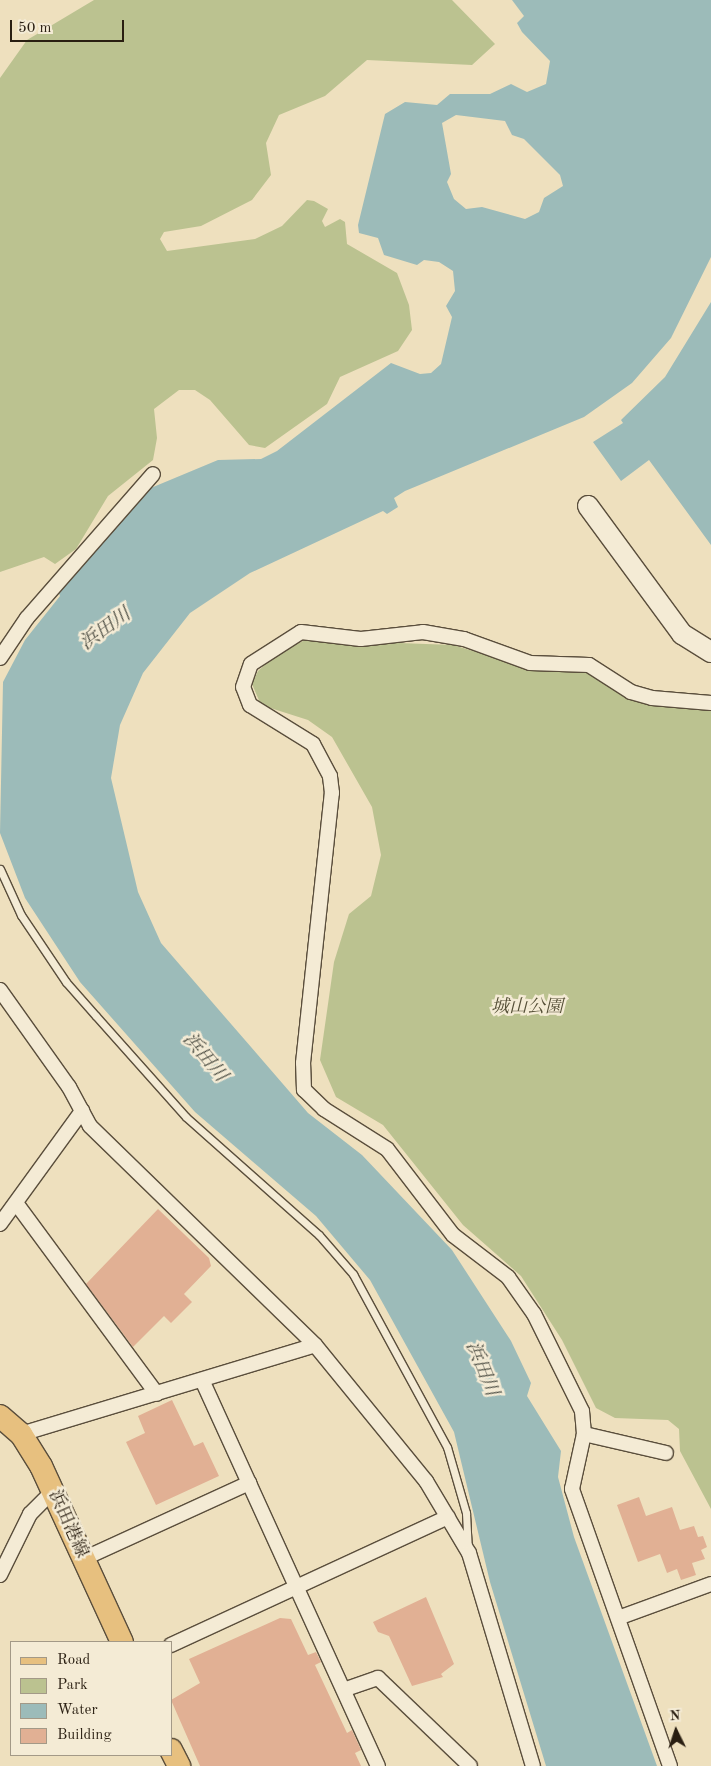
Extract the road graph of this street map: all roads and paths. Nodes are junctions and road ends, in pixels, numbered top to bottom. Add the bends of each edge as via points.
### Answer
1 (153, 474) dead end
2 (588, 506) dead end
3 (711, 652) edge
4 (0, 658) edge
5 (711, 703) edge
6 (0, 870) edge
7 (0, 990) edge
8 (82, 1111) junction
9 (16, 1203) junction
10 (0, 1224) edge
11 (315, 1345) junction
12 (202, 1380) junction
13 (157, 1394) junction
14 (0, 1416) edge
15 (21, 1434) junction
16 (584, 1434) junction
17 (666, 1453) dead end
18 (249, 1483) junction
19 (54, 1491) junction
20 (448, 1517) junction
21 (469, 1553) junction
22 (83, 1559) junction
23 (0, 1575) edge
24 (711, 1584) edge
25 (298, 1588) junction
26 (618, 1618) junction
27 (122, 1641) edge
28 (172, 1645) edge
29 (346, 1689) junction
30 (172, 1752) edge
31 (179, 1766) edge
32 (378, 1766) edge
33 (470, 1766) edge
34 (533, 1766) edge
35 (670, 1766) edge

1 - 4 street via 27,618
2 - 3 street via 682,634
5 - 16 street via 652,698 631,692 589,665 530,663 464,639 423,632 361,639 301,632 251,664 243,687 250,705 313,744 330,776 331,801 302,1063 304,1090 324,1110 387,1149 453,1235 517,1288 579,1404
6 - 21 lane via 21,915 66,982 186,1117 319,1235 353,1274 447,1447 466,1513
7 - 8 street
8 - 9 street
8 - 11 street via 90,1126
9 - 10 street
9 - 13 street
11 - 12 street
11 - 20 street via 426,1481
12 - 13 street
12 - 18 street
13 - 15 street
14 - 15 main road, 浜田港線
15 - 19 main road, 浜田港線
16 - 17 street
16 - 26 street via 572,1489
18 - 22 street
18 - 25 street
19 - 22 main road, 浜田港線
19 - 23 street via 30,1514
20 - 21 street
20 - 25 street
21 - 34 street
22 - 27 main road, 浜田港線
24 - 26 street
25 - 28 street
25 - 29 street
26 - 35 street
29 - 32 street
29 - 33 street via 378,1678
30 - 31 main road

